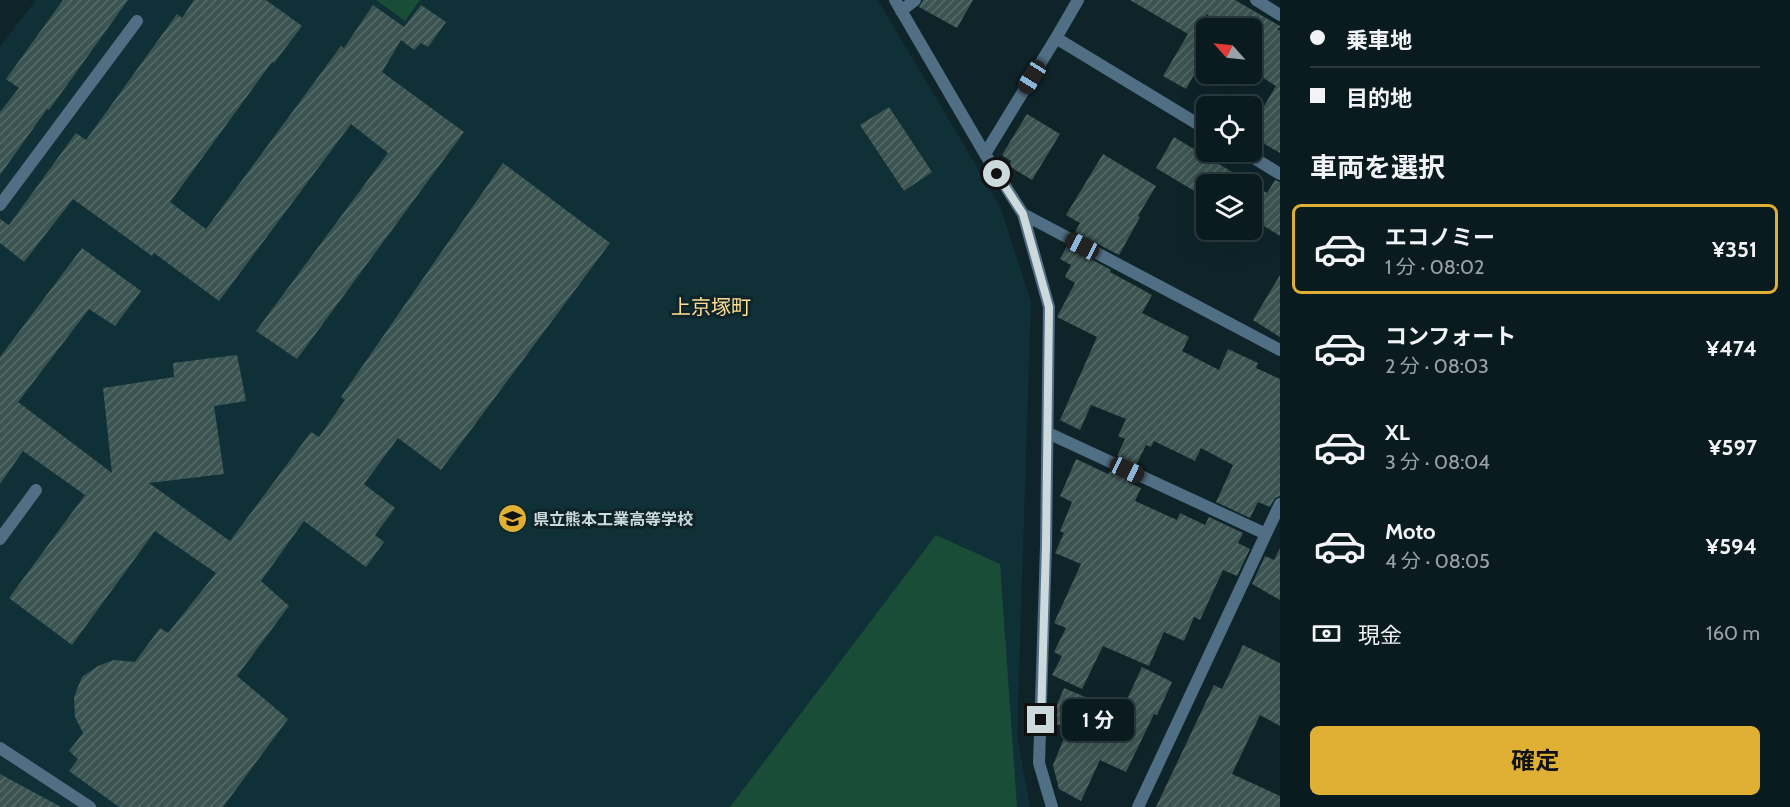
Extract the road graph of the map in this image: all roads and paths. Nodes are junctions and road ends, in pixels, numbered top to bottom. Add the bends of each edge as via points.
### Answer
1 (915, 0) edge
2 (1078, 0) edge
3 (1256, 0) edge
4 (898, 5) edge
5 (1280, 15) edge
6 (137, 21) dead end
7 (1056, 38) junction
8 (1196, 123) edge
9 (985, 154) junction
10 (1260, 162) edge
11 (1280, 174) edge
12 (0, 205) edge
13 (1023, 214) junction
14 (1280, 350) edge
15 (1048, 433) junction
16 (36, 490) dead end
17 (1280, 504) edge
18 (1266, 534) junction
19 (0, 539) edge
20 (0, 748) edge
21 (1055, 806) edge
22 (90, 807) edge
23 (1138, 807) edge

1 - 4 street
2 - 7 street
3 - 5 street
4 - 9 street
6 - 12 street
7 - 8 street
7 - 9 street
9 - 13 street
10 - 11 street
13 - 14 street
13 - 15 street via 1049,307
15 - 18 street
15 - 21 street via 1039,763
16 - 19 street
17 - 18 street
18 - 23 street
20 - 22 street

